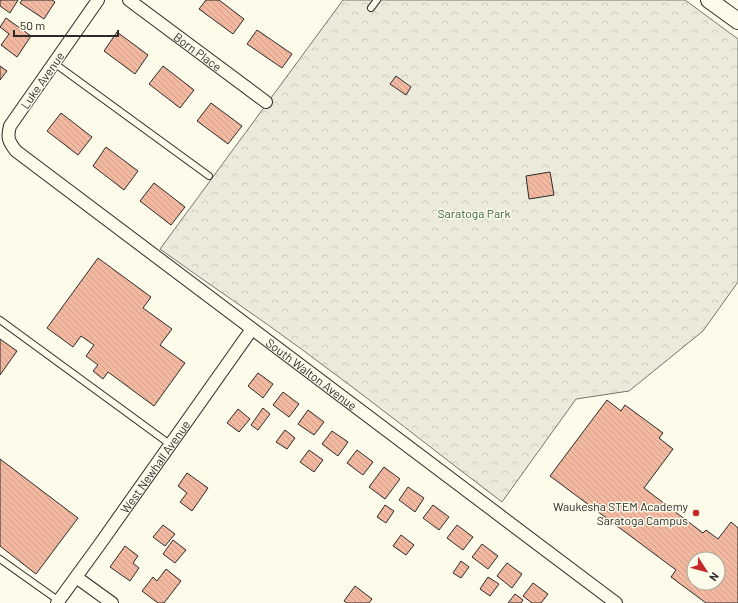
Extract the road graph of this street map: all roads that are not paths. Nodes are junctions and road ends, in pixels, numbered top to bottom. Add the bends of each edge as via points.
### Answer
1 (98, 0) edge
2 (129, 0) edge
3 (377, 0) edge
4 (709, 0) edge
5 (371, 8) dead end
6 (738, 22) edge
7 (54, 63) junction
8 (266, 102) dead end
9 (10, 143) joint
10 (208, 176) dead end
11 (0, 320) edge
12 (252, 329) junction
13 (171, 444) junction
14 (0, 559) edge
15 (76, 577) junction
16 (58, 602) edge
17 (112, 603) edge
18 (616, 603) edge

1 - 7 street, Luke Avenue
2 - 8 street, Born Place
3 - 5 lane
4 - 6 street
7 - 9 street, Luke Avenue via 10,126
7 - 10 lane
9 - 12 street, South Walton Avenue via 16,151
11 - 13 lane
12 - 13 street, West Newhall Avenue
12 - 18 street, South Walton Avenue
13 - 15 street, West Newhall Avenue
14 - 16 lane
15 - 16 street, West Newhall Avenue
15 - 17 street

